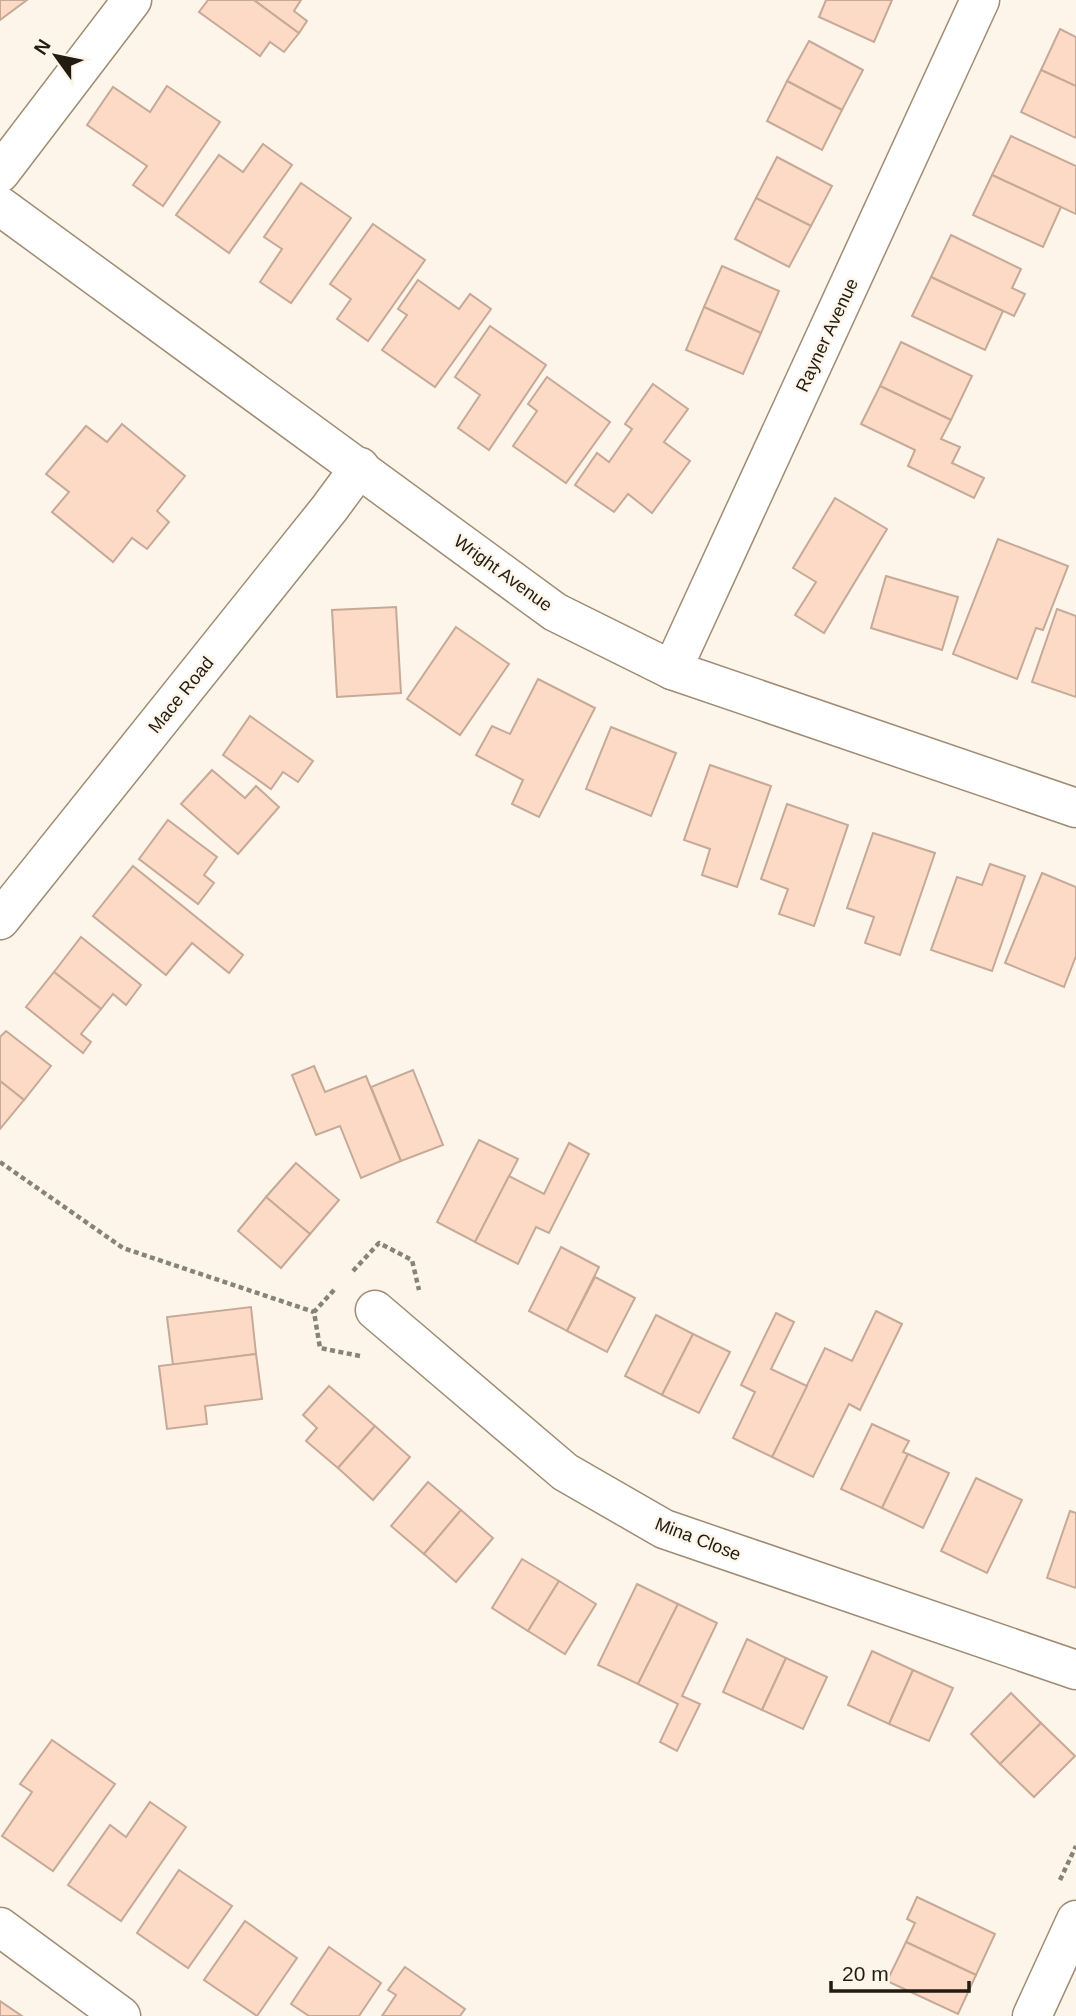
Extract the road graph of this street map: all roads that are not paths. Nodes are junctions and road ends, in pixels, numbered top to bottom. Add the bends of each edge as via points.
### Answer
1 (132, 0) edge
2 (981, 0) edge
3 (0, 173) edge
4 (0, 206) edge
5 (360, 467) junction
6 (672, 670) junction
7 (1076, 808) edge
8 (0, 920) edge
9 (375, 1310) dead end
10 (1076, 1670) edge
11 (1076, 1920) edge
12 (0, 1927) edge
13 (121, 2016) edge
14 (1032, 2016) edge

1 - 3 street
2 - 6 street, Rayner Avenue
4 - 5 street, Wright Avenue
5 - 6 street, Wright Avenue via 555,612
5 - 8 street, Mace Road
6 - 7 street, Wright Avenue
9 - 10 street, Mina Close via 565,1472 664,1529
11 - 14 street
12 - 13 street

